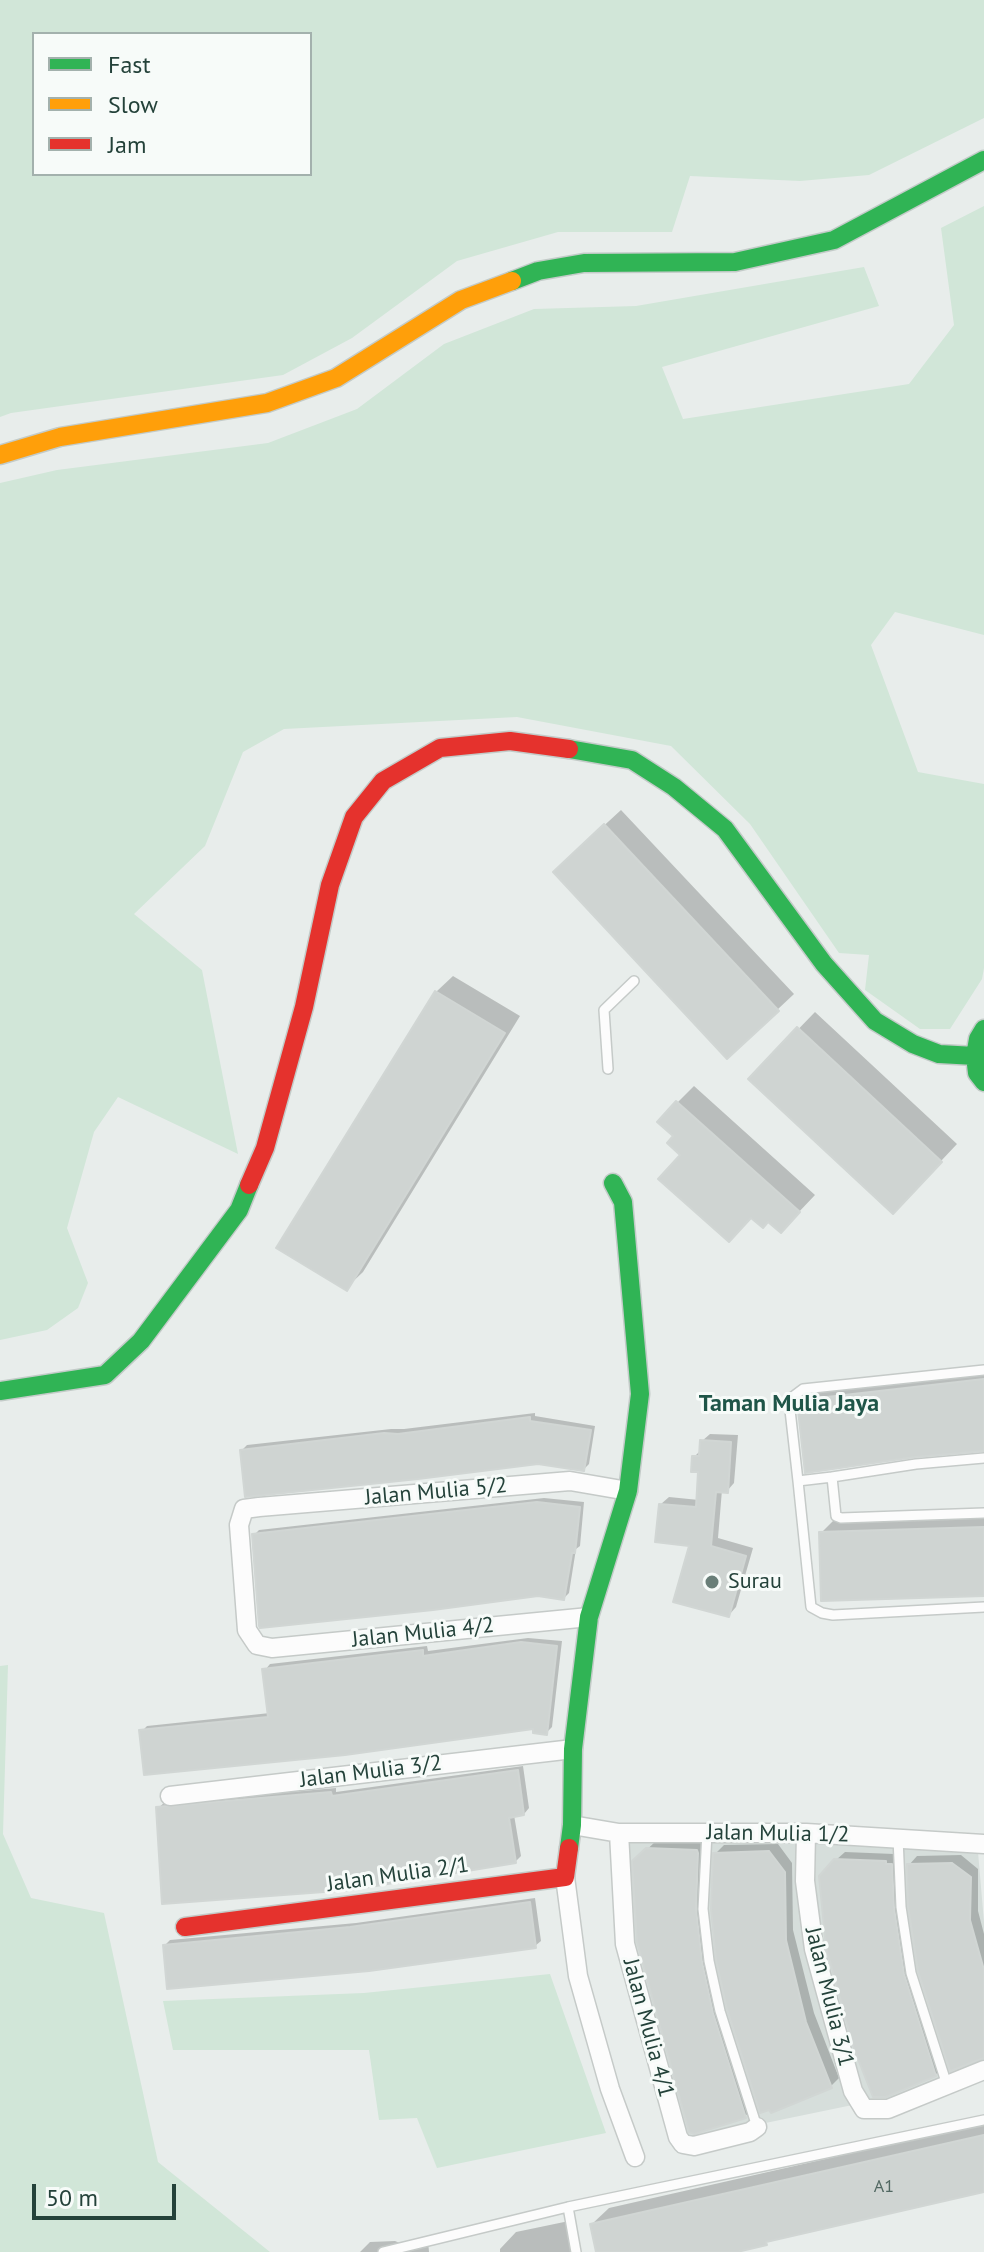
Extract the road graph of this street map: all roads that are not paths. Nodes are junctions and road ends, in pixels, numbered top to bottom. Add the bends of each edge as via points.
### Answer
1 (984, 160) edge
2 (0, 455) edge
3 (634, 981) dead end
4 (984, 1029) edge
5 (975, 1056) junction
6 (608, 1069) dead end
7 (984, 1082) edge
8 (613, 1183) dead end
9 (984, 1370) edge
10 (0, 1391) edge
11 (984, 1458) edge
12 (832, 1477) junction
13 (798, 1481) junction
14 (628, 1491) junction
15 (984, 1513) edge
16 (984, 1607) edge
17 (589, 1617) junction
18 (257, 1645) joint
19 (573, 1749) junction
20 (170, 1796) dead end
21 (572, 1825) junction
22 (619, 1833) junction
23 (707, 1833) junction
24 (806, 1833) junction
25 (898, 1838) junction
26 (984, 1844) edge
27 (565, 1877) junction
28 (185, 1927) dead end
29 (984, 2070) edge
30 (947, 2085) junction
31 (984, 2120) edge
32 (757, 2127) joint
33 (635, 2157) dead end
34 (568, 2207) junction
35 (383, 2252) edge
36 (576, 2252) edge

1 - 2 street via 834,240 735,262 584,263 538,271 461,300 336,378 267,403 60,437
3 - 6 lane via 604,1010
4 - 5 street
5 - 7 street
5 - 10 street via 939,1054 875,1021 824,964 725,829 632,760 510,741 440,748 383,781 354,817 330,885 304,1007 265,1148 239,1210 141,1341 105,1375
8 - 14 street via 623,1202 640,1394
9 - 13 lane via 803,1389 791,1398 790,1410
11 - 12 lane
12 - 13 lane
12 - 15 lane via 836,1516 841,1518
13 - 16 lane via 811,1607 833,1615
14 - 17 street
14 - 18 street, Jalan Mulia 5/2 via 570,1481 244,1509 239,1525 247,1630
17 - 18 street, Jalan Mulia 4/2 via 272,1648
17 - 19 street
19 - 20 street, Jalan Mulia 3/2
19 - 21 street
21 - 22 street, Jalan Mulia 1/2
21 - 27 street
22 - 23 street, Jalan Mulia 1/2
22 - 32 street, Jalan Mulia 4/1 via 625,1944 678,2137 694,2146
23 - 24 street, Jalan Mulia 1/2
23 - 32 lane via 703,1909 709,1961
24 - 25 street, Jalan Mulia 1/2
24 - 30 street, Jalan Mulia 3/1 via 805,1881 814,1949 853,2091 864,2109 888,2109
25 - 26 street, Jalan Mulia 1/2
25 - 30 lane via 911,1973
27 - 28 street, Jalan Mulia 2/1
27 - 33 street via 578,1976
29 - 30 street
31 - 34 lane
34 - 35 lane
34 - 36 lane

